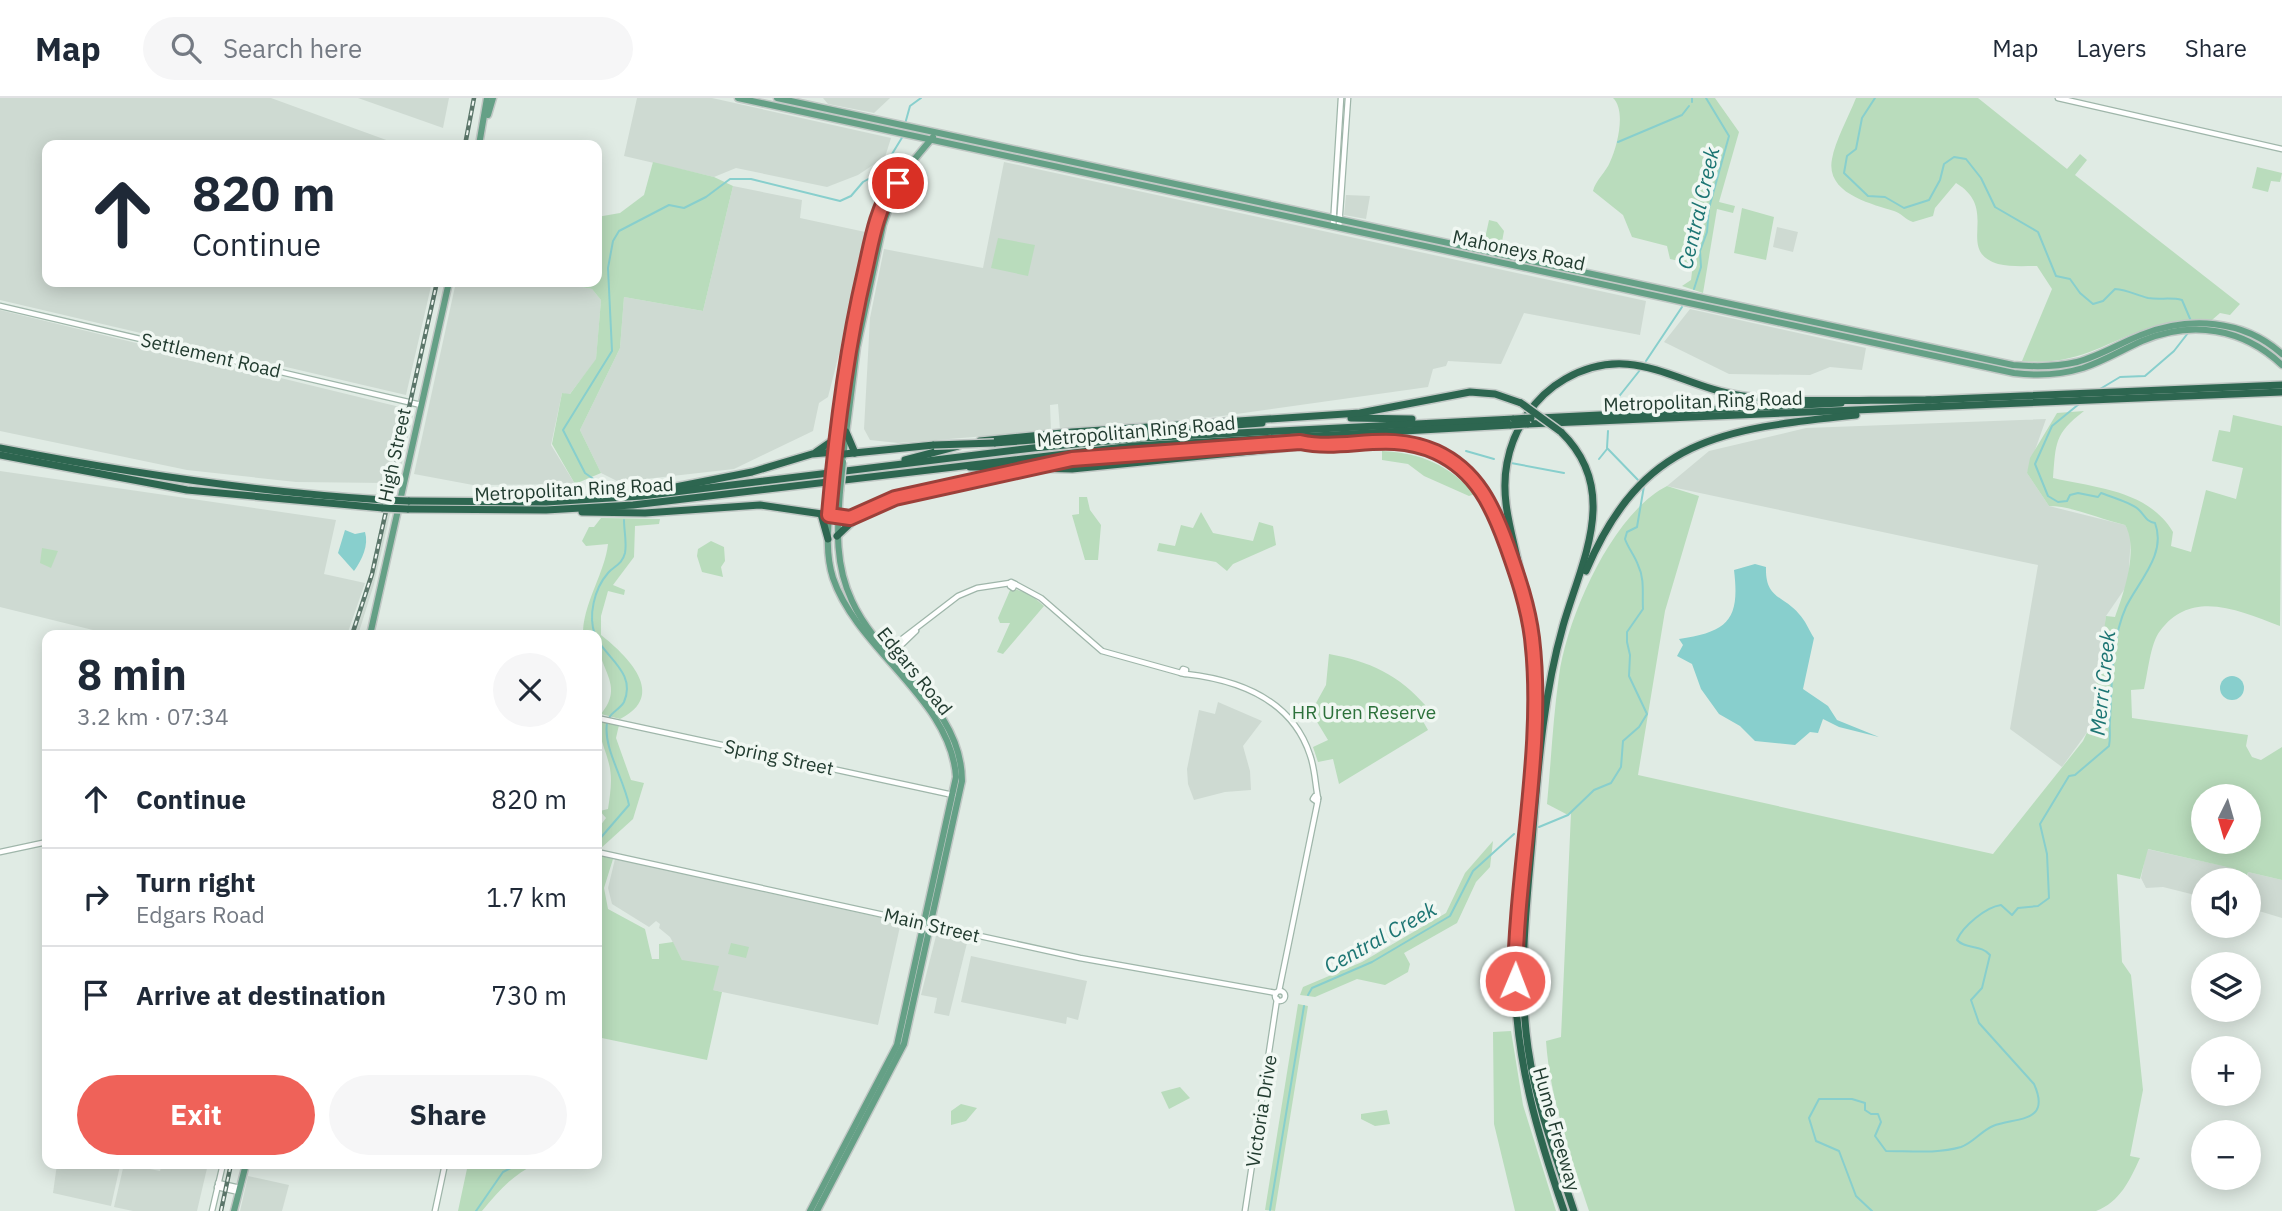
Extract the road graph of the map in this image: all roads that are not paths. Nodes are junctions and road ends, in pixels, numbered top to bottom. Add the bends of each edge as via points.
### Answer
1 (487, 98) edge
2 (492, 98) edge
3 (738, 98) edge
4 (777, 98) edge
5 (1341, 98) edge
6 (1348, 98) edge
7 (2058, 98) edge
8 (1347, 115) junction
9 (1340, 123) junction
10 (897, 128) junction
11 (1346, 128) junction
12 (482, 133) junction
13 (913, 133) junction
14 (936, 136) junction
15 (480, 140) edge
16 (2282, 149) edge
17 (919, 154) junction
18 (1337, 162) junction
19 (1344, 162) junction
20 (898, 183) junction
21 (1336, 223) junction
22 (448, 287) edge
23 (1707, 303) junction
24 (0, 306) edge
25 (2201, 326) junction
26 (2176, 328) junction
27 (1855, 331) junction
28 (1855, 339) junction
29 (2282, 354) edge
30 (2282, 365) edge
31 (2282, 384) edge
32 (2282, 392) edge
33 (1930, 400) junction
34 (421, 405) junction
35 (1919, 409) junction
36 (1306, 416) junction
37 (1465, 421) junction
38 (1529, 421) junction
39 (1512, 422) junction
40 (846, 432) junction
41 (1303, 435) junction
42 (836, 438) junction
43 (994, 443) junction
44 (0, 445) edge
45 (1313, 445) junction
46 (835, 452) junction
47 (855, 453) junction
48 (1148, 453) junction
49 (812, 454) junction
50 (0, 455) edge
51 (843, 458) junction
52 (860, 471) junction
53 (901, 471) junction
54 (608, 498) junction
55 (383, 504) junction
56 (407, 505) junction
57 (546, 510) junction
58 (865, 512) junction
59 (825, 514) junction
60 (839, 517) junction
61 (837, 537) junction
62 (828, 539) joint
63 (1524, 596) junction
64 (1563, 626) junction
65 (371, 630) edge
66 (887, 655) junction
67 (602, 719) edge
68 (957, 796) junction
69 (42, 843) edge
70 (0, 852) edge
71 (602, 853) edge
72 (928, 924) junction
73 (1279, 996) junction
74 (222, 1169) edge
75 (245, 1169) edge
76 (444, 1169) edge
77 (218, 1185) junction
78 (239, 1190) junction
79 (212, 1211) edge
80 (234, 1211) edge
81 (435, 1211) edge
82 (810, 1211) edge
83 (817, 1211) edge
84 (1245, 1211) edge
85 (1563, 1211) edge
86 (1574, 1211) edge

1 - 12 main road
2 - 12 main road
3 - 10 main road, Mahoneys Road
4 - 10 main road, Mahoneys Road
5 - 9 street
6 - 8 street
7 - 16 street
8 - 9 street
8 - 11 street
9 - 11 street
9 - 18 street
10 - 13 main road, Mahoneys Road
11 - 19 street
12 - 15 main road
13 - 14 main road, Mahoneys Road
13 - 17 main road
14 - 17 main road, Edgars Road
14 - 21 main road, Mahoneys Road
17 - 20 main road, Edgars Road
18 - 19 street
18 - 21 street
19 - 21 street
20 - 40 main road, Edgars Road via 883,225 867,300
20 - 42 main road, Edgars Road via 878,213 849,342
21 - 23 main road, Mahoneys Road
22 - 34 main road, High Street
23 - 27 main road, Mahoneys Road
23 - 28 main road, Mahoneys Road
24 - 34 street, Settlement Road
25 - 26 main road, Mahoneys Road
25 - 29 main road, Mahoneys Road via 2242,330
25 - 30 main road, Mahoneys Road via 2247,339
26 - 27 main road, Mahoneys Road via 2143,334 2083,360 2046,366 2002,363
26 - 28 main road, Mahoneys Road via 2084,368 2045,374 2003,371
27 - 28 main road
31 - 33 highway, Metropolitan Ring Road
32 - 35 highway, Metropolitan Ring Road
33 - 38 highway, Metropolitan Ring Road
33 - 63 highway via 1743,396 1635,364 1598,366 1567,377 1536,402 1514,438 1507,461 1506,511
34 - 65 main road, High Street
35 - 38 highway, Metropolitan Ring Road
35 - 64 highway via 1743,429 1685,452 1654,473 1620,508 1595,549
36 - 43 highway
36 - 52 highway via 1000,438
36 - 64 highway, bridge via 1371,412 1470,392 1521,403 1561,432 1584,466 1594,512 1590,544
37 - 39 highway, Metropolitan Ring Road
37 - 43 highway via 1339,418
37 - 52 highway, Metropolitan Ring Road via 1140,438
38 - 39 highway, Metropolitan Ring Road, bridge
39 - 41 highway, Metropolitan Ring Road
40 - 47 highway
40 - 51 main road, Edgars Road
41 - 48 highway
41 - 53 highway, Metropolitan Ring Road via 1133,446
42 - 46 main road, Edgars Road
42 - 49 highway
43 - 47 highway, bridge
44 - 55 highway, Metropolitan Ring Road via 219,486
45 - 48 highway via 1300,442
45 - 53 highway via 1072,469 985,466
45 - 63 highway via 1393,442 1424,448 1454,462 1490,503
46 - 49 highway
46 - 51 main road
46 - 59 main road, Edgars Road, bridge
47 - 51 highway
48 - 58 highway, bridge via 1047,463 895,498
49 - 54 highway via 736,476
50 - 55 highway, Metropolitan Ring Road via 187,490
51 - 60 main road, Edgars Road, bridge
52 - 54 highway, Metropolitan Ring Road
53 - 57 highway, Metropolitan Ring Road via 725,496
54 - 56 highway, Metropolitan Ring Road
55 - 56 highway, Metropolitan Ring Road, bridge
56 - 57 highway, Metropolitan Ring Road
57 - 59 highway via 637,513 760,505
58 - 60 highway
58 - 61 highway
59 - 60 main road
59 - 62 highway
60 - 61 main road, Edgars Road
61 - 66 main road, Edgars Road via 839,566 852,603
62 - 66 main road, Edgars Road via 832,572 845,606
63 - 85 highway, Hume Freeway via 1535,695 1516,932 1516,1009 1531,1110
64 - 86 highway, Hume Freeway via 1545,710 1522,982 1537,1094
66 - 68 main road, Edgars Road via 954,737 962,769
66 - 73 street, Victoria Drive via 958,596 977,588 1012,585 1041,598 1102,651 1250,689 1282,711 1304,740 1316,799
67 - 68 street, Spring Street
68 - 72 main road, Edgars Road
69 - 70 street
71 - 72 street, Main Street
72 - 73 street, Main Street
72 - 82 main road, Edgars Road via 894,1052
72 - 83 main road, Edgars Road via 901,1053
73 - 84 street, Victoria Drive
74 - 77 street
75 - 78 main road
76 - 81 street
77 - 78 street
77 - 79 street
78 - 80 main road

